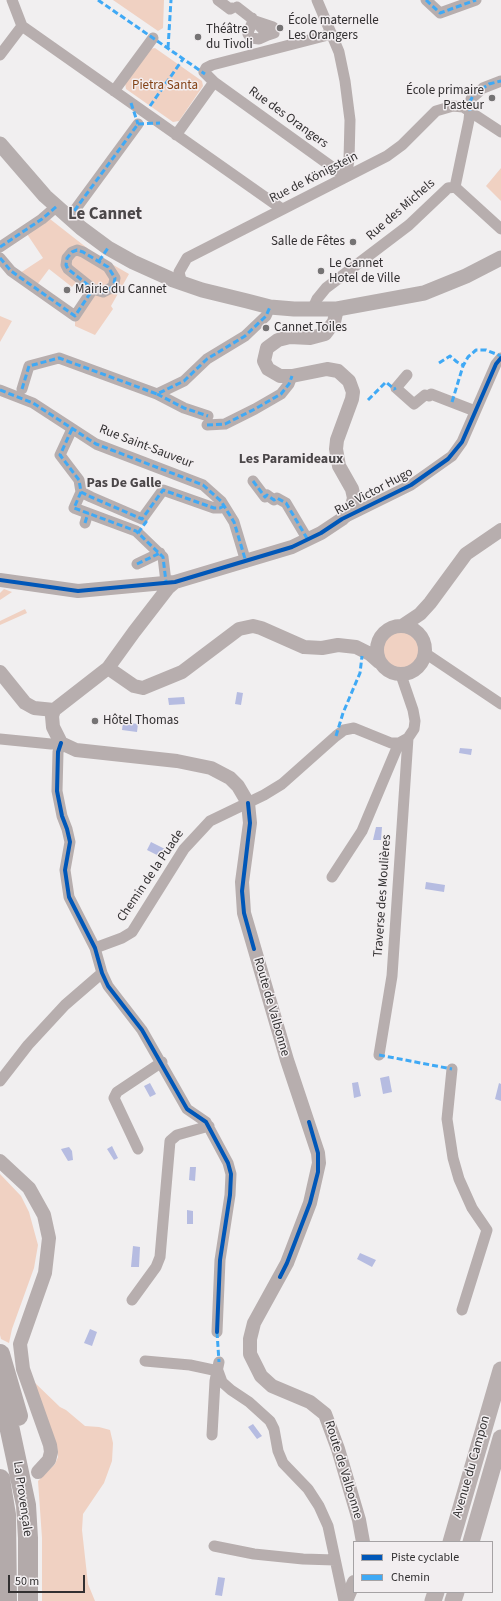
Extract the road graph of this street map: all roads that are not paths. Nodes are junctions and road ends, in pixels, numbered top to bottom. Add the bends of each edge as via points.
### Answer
1 (12, 0) edge
2 (218, 0) edge
3 (317, 0) edge
4 (426, 0) edge
5 (476, 0) edge
6 (233, 4) edge
7 (254, 20) junction
8 (22, 26) junction
9 (332, 34) junction
10 (153, 38) dead end
11 (0, 55) edge
12 (501, 81) edge
13 (214, 82) junction
14 (114, 91) junction
15 (131, 103) junction
16 (470, 111) junction
17 (160, 123) junction
18 (138, 124) junction
19 (501, 132) edge
20 (176, 135) junction
21 (0, 144) edge
22 (346, 177) junction
23 (455, 187) junction
24 (57, 206) junction
25 (282, 209) junction
26 (69, 218) junction
27 (501, 229) edge
28 (0, 247) edge
29 (108, 248) junction
30 (0, 258) edge
31 (501, 258) edge
32 (99, 262) junction
33 (182, 284) junction
34 (93, 289) junction
35 (270, 307) junction
36 (337, 309) junction
37 (312, 310) junction
38 (501, 358) edge
39 (407, 375) dead end
40 (292, 376) junction
41 (22, 389) dead end
42 (0, 390) edge
43 (157, 394) junction
44 (476, 411) junction
45 (72, 429) junction
46 (253, 482) dead end
47 (81, 492) junction
48 (224, 506) junction
49 (142, 519) junction
50 (342, 519) junction
51 (501, 530) edge
52 (138, 533) junction
53 (308, 540) junction
54 (160, 553) junction
55 (246, 562) junction
56 (137, 564) dead end
57 (0, 580) edge
58 (170, 582) junction
59 (430, 604) junction
60 (402, 626) junction
61 (422, 638) junction
62 (425, 653) junction
63 (379, 662) junction
64 (108, 668) junction
65 (0, 672) edge
66 (401, 675) junction
67 (501, 704) edge
68 (54, 710) junction
69 (0, 739) edge
70 (403, 741) junction
71 (61, 743) junction
72 (248, 803) junction
73 (332, 877) dead end
74 (95, 948) junction
75 (102, 973) junction
76 (379, 1055) dead end
77 (162, 1062) junction
78 (452, 1070) dead end
79 (0, 1081) edge
80 (209, 1126) junction
81 (138, 1149) dead end
82 (0, 1161) edge
83 (132, 1300) dead end
84 (462, 1310) dead end
85 (217, 1332) dead end
86 (0, 1354) edge
87 (145, 1361) dead end
88 (218, 1367) junction
89 (501, 1370) edge
90 (0, 1398) edge
91 (212, 1435) dead end
92 (501, 1438) edge
93 (38, 1472) dead end
94 (0, 1479) edge
95 (26, 1505) junction
96 (363, 1541) edge
97 (450, 1541) edge
98 (471, 1541) edge
99 (214, 1546) dead end
100 (335, 1560) junction
101 (353, 1584) edge
102 (7, 1601) edge
103 (28, 1601) edge
104 (345, 1601) edge

1 - 8 street
2 - 6 street via 230,9
3 - 9 street
4 - 5 street via 440,13
6 - 7 street
7 - 7 street via 248,34 251,38 259,39 272,34 274,30
8 - 11 street
8 - 14 street
9 - 13 street via 208,66 204,70 205,74
9 - 22 street via 339,52 349,102 349,160
10 - 14 street
12 - 16 street, Rue des Michels via 489,84 474,94 469,103
13 - 20 street
13 - 22 street, Rue des Orangers
14 - 15 street
15 - 17 street
15 - 18 street
16 - 19 street
16 - 22 street, Rue de Königstein via 458,106 436,111 395,151
16 - 23 street, Rue des Michels
17 - 18 street
17 - 20 street
18 - 26 street
20 - 25 street
21 - 24 main road via 30,180
22 - 25 street, Rue de Königstein
23 - 27 street
23 - 37 street, Rue des Michels via 448,188 409,225 326,288
24 - 26 main road
24 - 28 street
25 - 33 street, Rue de Königstein via 187,258 179,272
26 - 29 main road
29 - 32 street
29 - 33 main road
30 - 34 street via 16,274 74,316
31 - 36 main road via 424,293
32 - 34 street via 113,273 114,282 109,290 103,292
32 - 34 street via 77,250 69,255 66,261 68,269
33 - 35 main road
35 - 37 main road
35 - 43 street via 266,316 245,336 207,359 184,381
36 - 37 main road
36 - 40 street via 334,322 325,334 310,338 283,338 267,348 264,361 268,369 276,375
38 - 44 street, Rue Victor Hugo
39 - 44 street via 396,388 414,404 425,395 431,394
40 - 43 street via 281,394 225,424 208,420
40 - 50 street via 332,370 344,375 352,387 352,399 337,440 340,466 352,488 354,498 351,510
41 - 43 street via 29,366 59,358
42 - 45 street, Rue Saint-Sauveur via 33,402
44 - 50 street, Rue Victor Hugo via 462,442 448,459 411,485
45 - 47 street via 60,455 79,480
45 - 48 street, Rue Saint-Sauveur via 96,444 203,485 214,493
46 - 53 street via 265,497 267,494 274,500 277,498 286,503
47 - 49 street
47 - 52 street via 74,508 87,518 132,529
48 - 49 street via 214,508 163,490
48 - 55 street, Rue Saint-Sauveur via 234,522
49 - 52 street via 146,522
50 - 53 street, Rue Victor Hugo
51 - 59 street via 466,554
52 - 54 street
53 - 55 street, Rue Victor Hugo
54 - 56 street
54 - 58 street via 165,561
55 - 58 street, Rue Victor Hugo
57 - 58 street, Rue Victor Hugo via 78,591
58 - 64 street
59 - 60 street
59 - 61 street
60 - 61 street via 416,632
60 - 63 street via 394,627 382,634 376,648
61 - 62 street
62 - 66 street via 420,666
62 - 67 street
63 - 64 street via 356,647 304,647 253,626 239,628 182,672 143,688 128,683
63 - 66 street via 388,671
64 - 68 street
65 - 68 street via 25,703 34,708
66 - 70 street via 415,721 414,728
68 - 71 street via 53,727
69 - 71 street
70 - 72 street, Chemin de la Puade via 391,742 354,728 344,730 282,784
70 - 73 street via 362,831
70 - 76 street, Traverse des Moulières via 392,976
71 - 72 street, Route de Valbonne via 76,750 177,761 211,768 230,778
71 - 74 street via 58,752 57,791 70,842 65,870 66,882 69,896
72 - 74 street, Chemin de la Puade via 210,820 193,838 173,865 132,932
72 - 96 street, Route de Valbonne via 250,823 242,882 244,913 319,1163 310,1203 287,1263 254,1323 250,1338 250,1354 266,1382 316,1406 328,1419 359,1520
74 - 75 street
75 - 77 street via 115,996 142,1030
75 - 79 street via 65,1005 28,1045
77 - 80 street via 188,1109
77 - 81 street via 118,1092 114,1098
78 - 84 street via 447,1119 453,1158 472,1208 487,1230
80 - 83 street via 177,1135 170,1141 160,1257 156,1267
80 - 85 street via 228,1163 231,1184 220,1260
82 - 93 street via 29,1188 44,1215 49,1238 45,1273 20,1344 23,1369 51,1452 49,1460
86 - 95 highway via 23,1437
87 - 88 street
88 - 91 street
88 - 100 street via 222,1382 249,1402 272,1425 283,1463 308,1489 324,1516
89 - 97 main road, Avenue du Campon
90 - 95 highway, La Provençale via 8,1421
92 - 98 main road, Avenue du Campon
94 - 102 highway, La Provençale via 6,1515
95 - 103 highway, La Provençale
99 - 100 street via 303,1560
100 - 104 street
101 - 104 street

